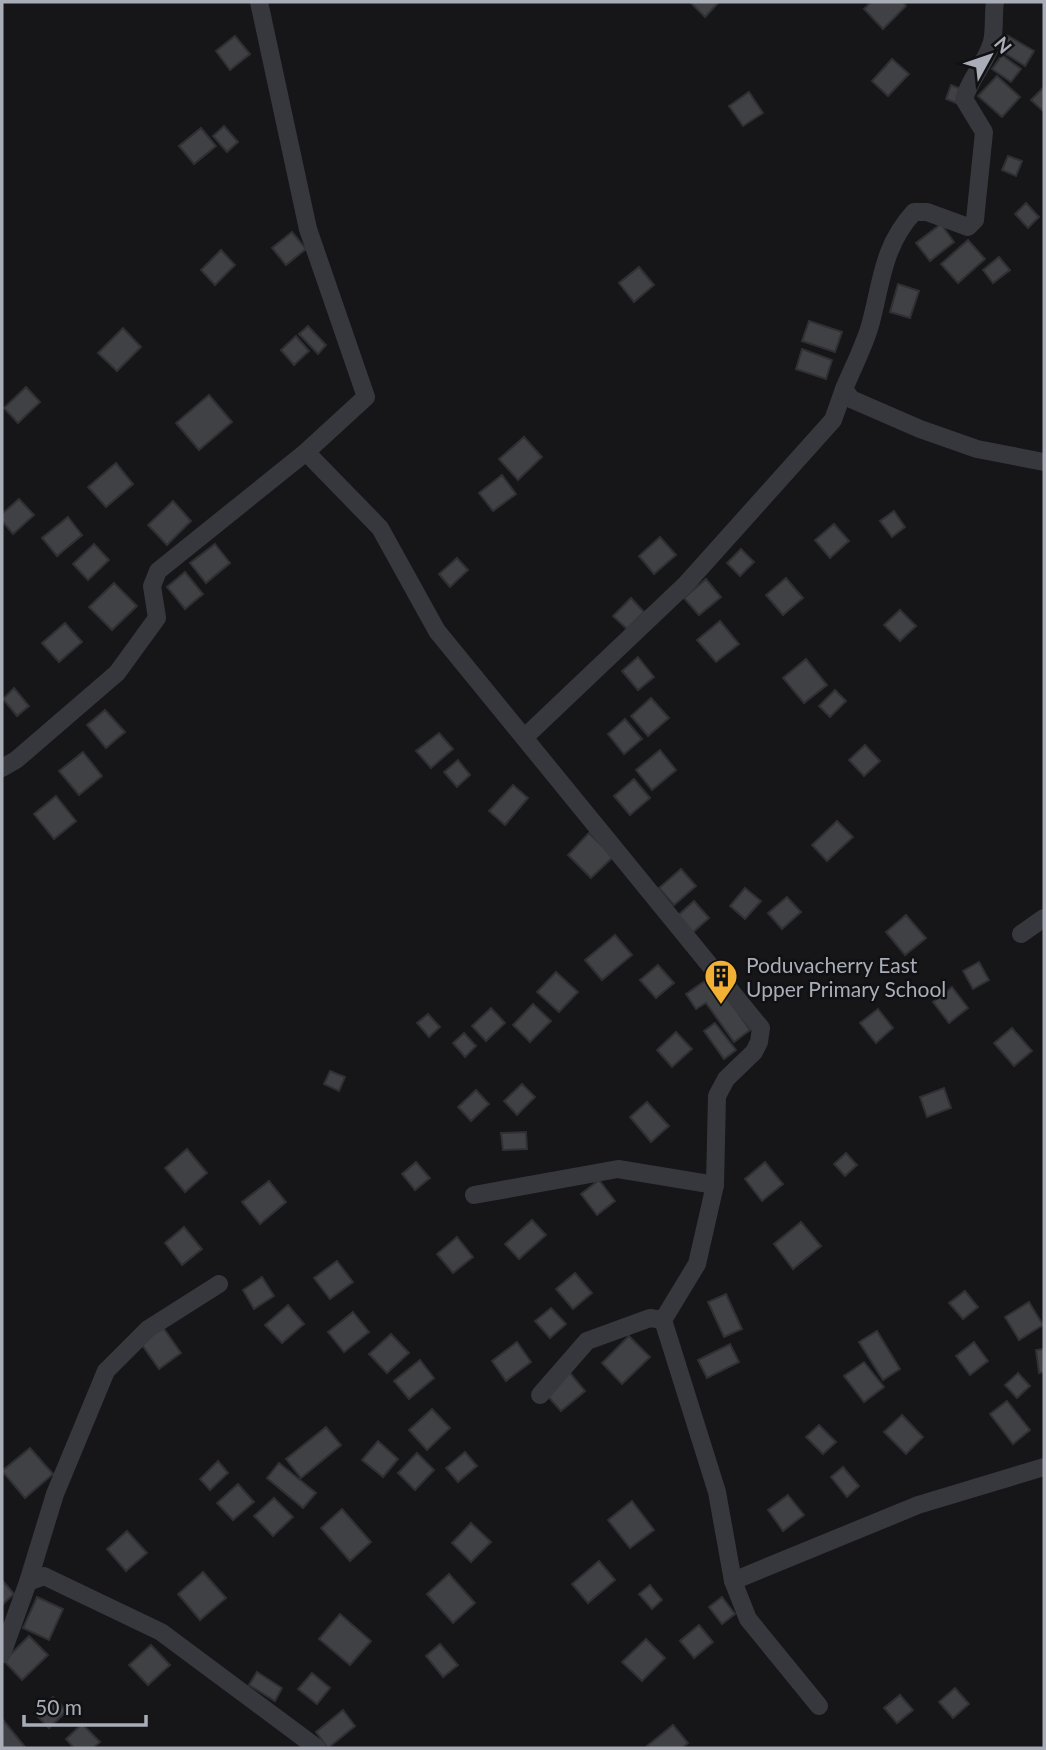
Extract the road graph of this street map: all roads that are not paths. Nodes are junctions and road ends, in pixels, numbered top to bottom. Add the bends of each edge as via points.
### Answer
1 (259, 2) edge
2 (995, 2) edge
3 (844, 389) junction
4 (306, 452) junction
5 (1044, 462) edge
6 (526, 736) junction
7 (2, 768) edge
8 (1044, 918) edge
9 (1021, 934) dead end
10 (715, 1185) junction
11 (474, 1195) dead end
12 (219, 1284) dead end
13 (663, 1320) junction
14 (540, 1395) dead end
15 (1043, 1469) edge
16 (733, 1581) junction
17 (28, 1582) junction
18 (2, 1654) edge
19 (819, 1706) dead end
20 (296, 1741) edge
21 (317, 1748) edge

1 - 4 street via 308,229 366,397
2 - 3 street via 992,43 964,99 984,132 975,220 968,227 914,212 894,237 871,324
3 - 5 street via 851,399 920,429 977,449
3 - 6 street via 833,420 686,584
4 - 6 street via 380,528 437,631
4 - 7 street via 158,570 152,586 157,618 117,673
6 - 10 street via 761,1028 754,1052 726,1079 717,1096
8 - 9 street
10 - 11 street via 618,1169
10 - 13 street via 697,1264
12 - 17 street via 148,1329 106,1371 55,1494
13 - 14 street via 650,1318 587,1341
13 - 16 street via 717,1492
15 - 16 street via 918,1505
16 - 19 street via 748,1619
17 - 18 street
17 - 20 street via 44,1576 162,1632
20 - 21 street

